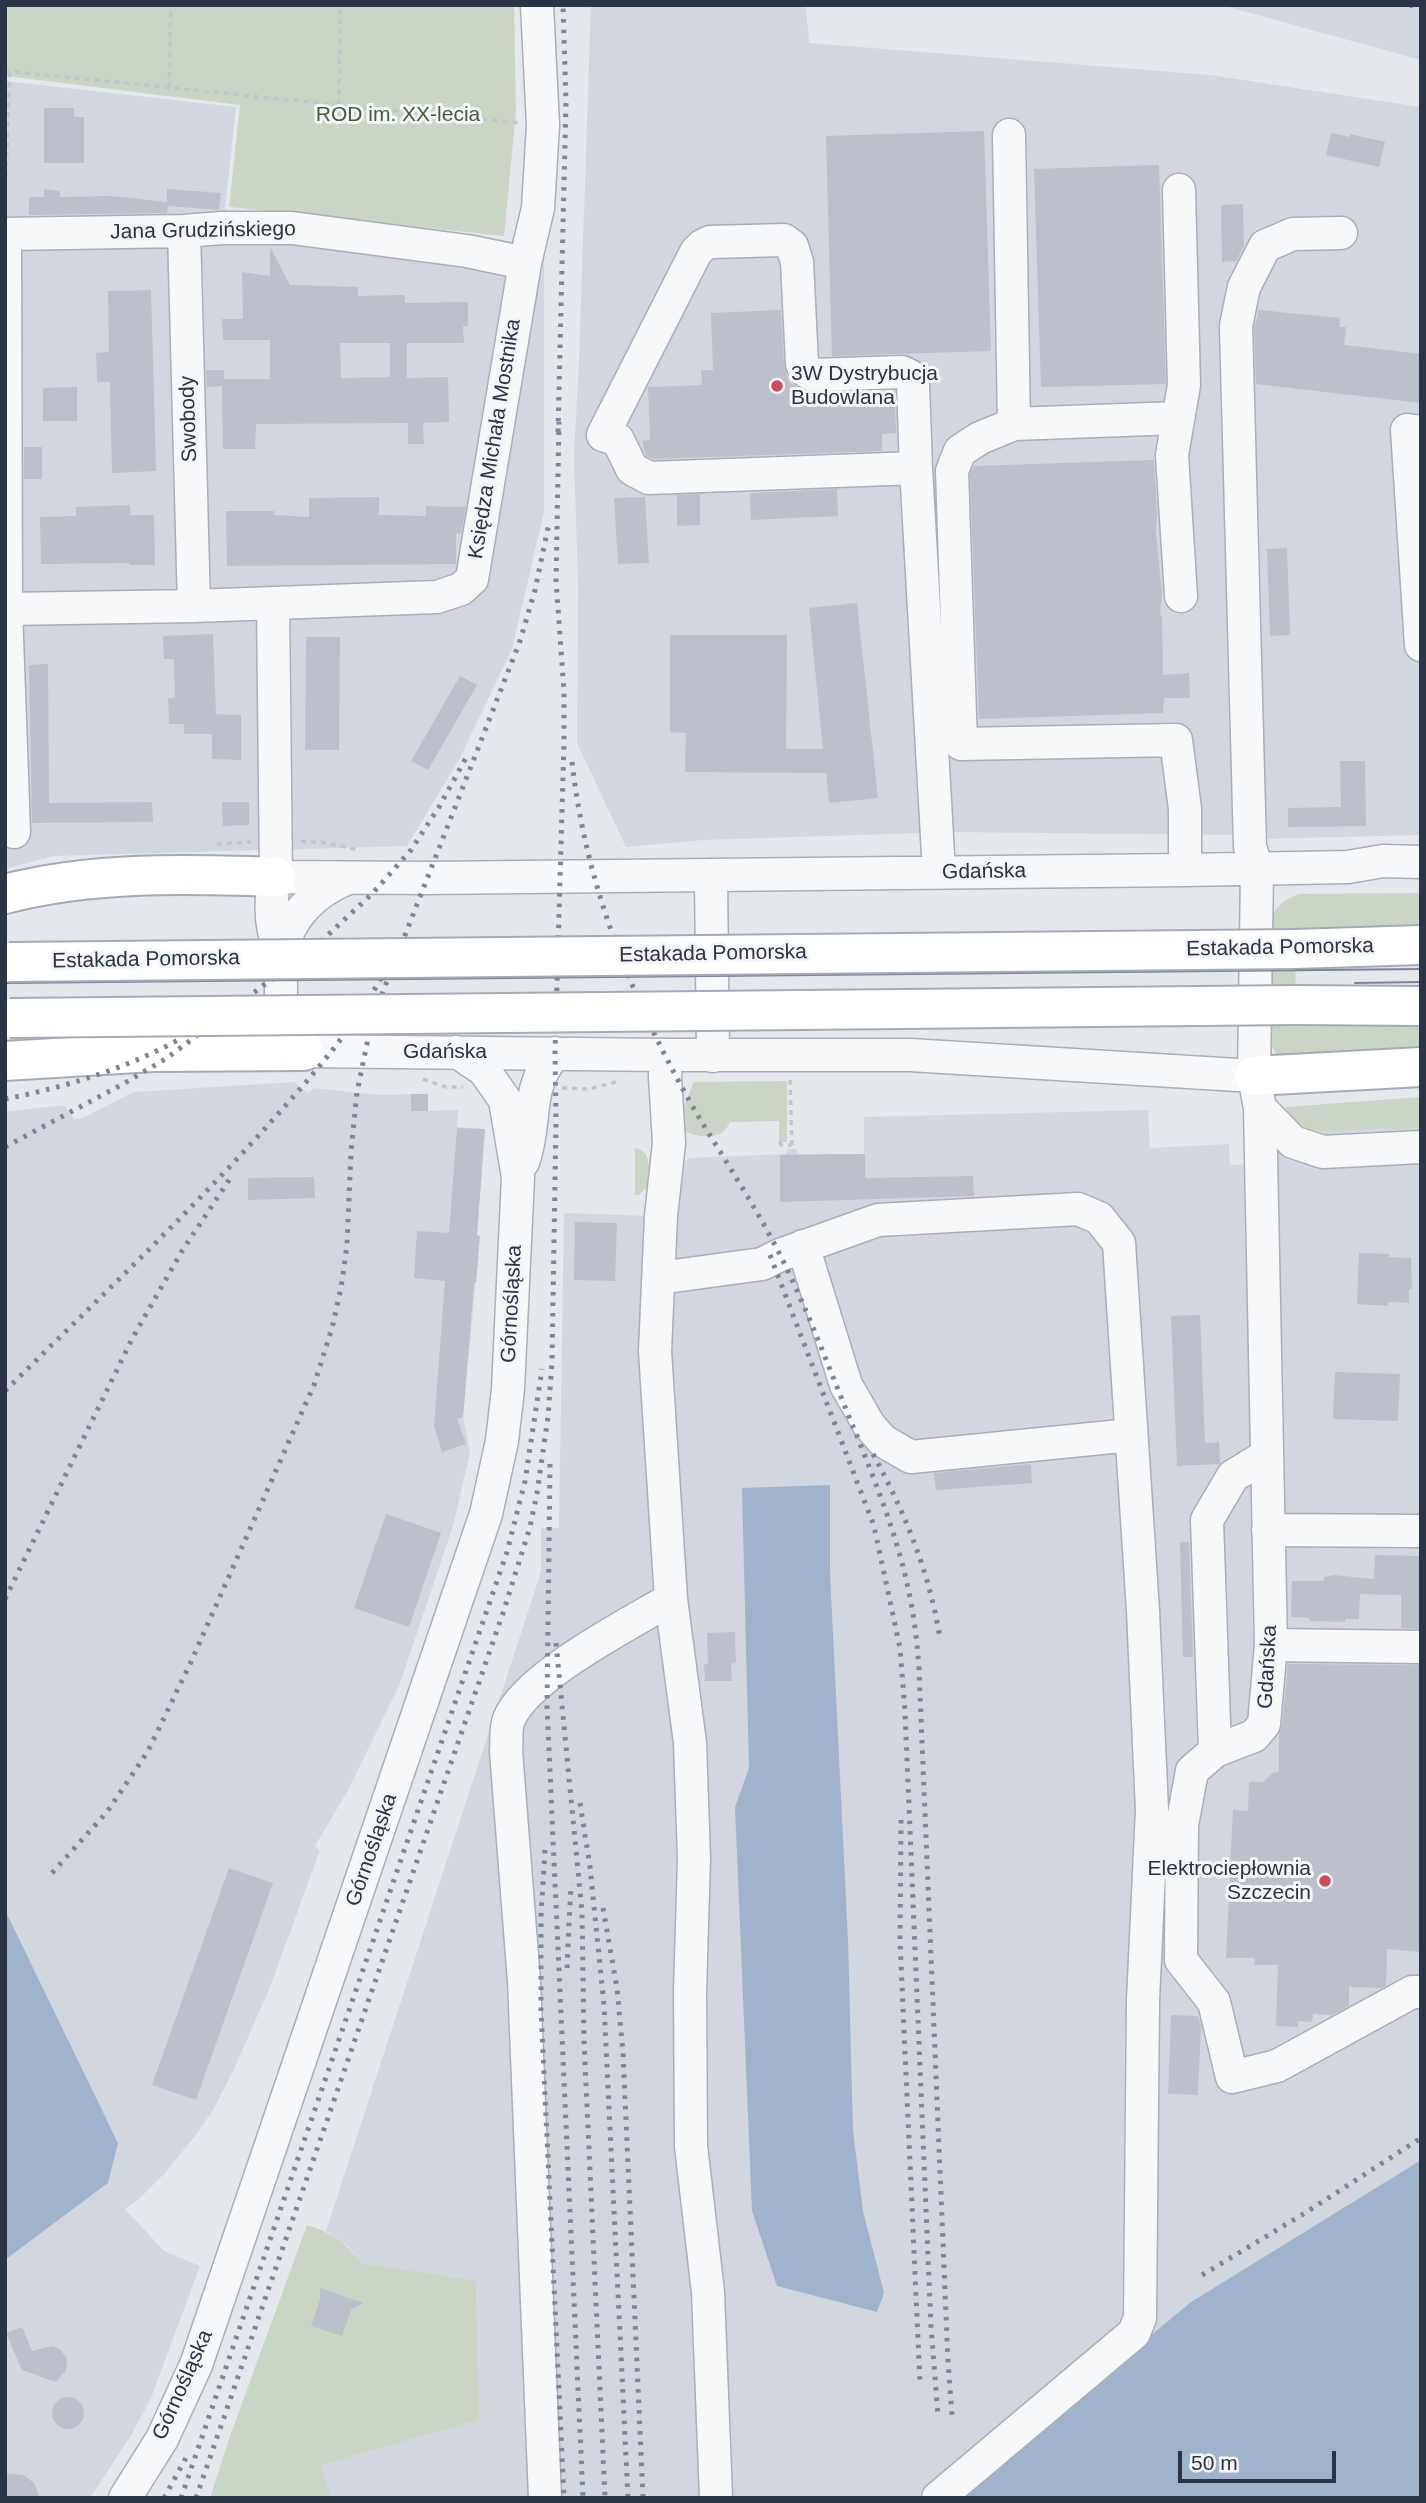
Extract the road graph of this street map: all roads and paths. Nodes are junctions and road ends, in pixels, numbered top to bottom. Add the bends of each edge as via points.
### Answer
1 (170, 5) edge
2 (340, 5) edge
3 (537, 5) edge
4 (8, 71) edge
5 (169, 86) junction
6 (339, 104) junction
7 (543, 125) junction
8 (1009, 135) dead end
9 (1180, 190) dead end
10 (5, 197) edge
11 (184, 231) junction
12 (1341, 233) dead end
13 (5, 235) edge
14 (6, 253) edge
15 (524, 263) junction
16 (1177, 418) junction
17 (1014, 424) junction
18 (1421, 432) edge
19 (916, 468) junction
20 (1181, 596) dead end
21 (273, 603) junction
22 (194, 606) junction
23 (5, 609) edge
24 (1421, 645) edge
25 (14, 832) dead end
26 (1421, 862) edge
27 (1257, 868) junction
28 (1185, 870) junction
29 (939, 872) junction
30 (711, 875) junction
31 (276, 877) junction
32 (349, 878) junction
33 (5, 894) edge
34 (1421, 946) edge
35 (281, 954) junction
36 (7, 962) edge
37 (1421, 1006) edge
38 (8, 1018) edge
39 (302, 1051) junction
40 (457, 1052) junction
41 (555, 1054) junction
42 (666, 1055) junction
43 (713, 1056) junction
44 (5, 1061) edge
45 (1421, 1067) edge
46 (789, 1078) dead end
47 (1257, 1092) junction
48 (779, 1142) dead end
49 (1421, 1147) edge
50 (518, 1177) junction
51 (803, 1247) junction
52 (659, 1278) junction
53 (1131, 1435) junction
54 (1266, 1456) junction
55 (1268, 1530) junction
56 (1421, 1531) edge
57 (671, 1599) junction
58 (1271, 1645) junction
59 (1421, 1647) edge
60 (1215, 1751) junction
61 (1421, 1992) edge
62 (125, 2498) edge
63 (545, 2498) edge
64 (716, 2498) edge
65 (938, 2498) edge

1 - 5 path
2 - 6 path
3 - 7 street
4 - 5 path
4 - 10 path
5 - 6 path
6 - 7 path
7 - 15 street via 538,208
8 - 17 street
9 - 16 street via 1184,385
11 - 13 street, Jana Grudzińskiego
11 - 15 street, Jana Grudzińskiego via 292,228
11 - 22 street, Swobody
12 - 27 street via 1293,234 1265,246 1244,287 1236,326 1250,847
13 - 14 street
14 - 23 street
15 - 21 street, Księdza Michała Mostnika via 472,579 461,589 437,597
16 - 17 street
16 - 20 street via 1172,455
17 - 28 street via 960,452 952,471 961,744 1176,740 1185,808
18 - 24 street via 1407,429
19 - 19 street via 649,478 632,470 618,440 603,435 696,252 710,242 784,240 792,246 797,262 806,371 902,372 910,376
19 - 29 street
21 - 22 street, Księdza Michała Mostnika
21 - 31 street
22 - 23 street, Księdza Michała Mostnika
23 - 25 street
26 - 27 street, Gdańska
27 - 28 street, Gdańska
27 - 47 street, Gdańska
28 - 29 street, Gdańska
29 - 30 street, Gdańska
30 - 32 street, Gdańska
30 - 43 street
31 - 32 street, Gdańska
31 - 33 main road via 113,877
31 - 35 street, Gdańska via 271,894 272,924
32 - 35 street, Gdańska via 309,901 291,926
34 - 36 main road, Estakada Pomorska, bridge
35 - 39 street, Gdańska via 281,1018 286,1035
37 - 38 main road, bridge
39 - 40 street, Gdańska
39 - 44 main road via 153,1052
40 - 41 street, Gdańska
40 - 50 street, Górnośląska via 485,1070 505,1100
41 - 42 street, Gdańska
41 - 50 street, Górnośląska via 538,1078 529,1147
42 - 43 street, Gdańska
42 - 52 street via 669,1143
43 - 47 street, Gdańska via 910,1055
45 - 47 main road
46 - 48 path via 792,1147
47 - 49 street via 1293,1142 1323,1153
47 - 54 street, Gdańska
50 - 62 street, Górnośląska via 508,1389 486,1514 196,2365 162,2439
51 - 52 street via 762,1264
51 - 53 street via 846,1385 883,1441 911,1457
51 - 53 street via 878,1220 1077,1209 1099,1218 1119,1243
52 - 57 street via 655,1351
53 - 65 street via 1152,1811 1143,2000 1140,2318 1134,2333
54 - 55 street, Gdańska
54 - 60 street via 1233,1476 1207,1520
55 - 56 street
55 - 58 street, Gdańska
57 - 63 street via 547,1675 526,1693 508,1720 506,1751 524,1981
57 - 64 street via 690,1743 694,1858 691,2146 708,2292
58 - 59 street
58 - 60 street, Gdańska via 1264,1724 1254,1736
60 - 61 street, Gdańska via 1192,1771 1182,1825 1181,1960 1214,2002 1232,2077 1277,2066 1412,1992

